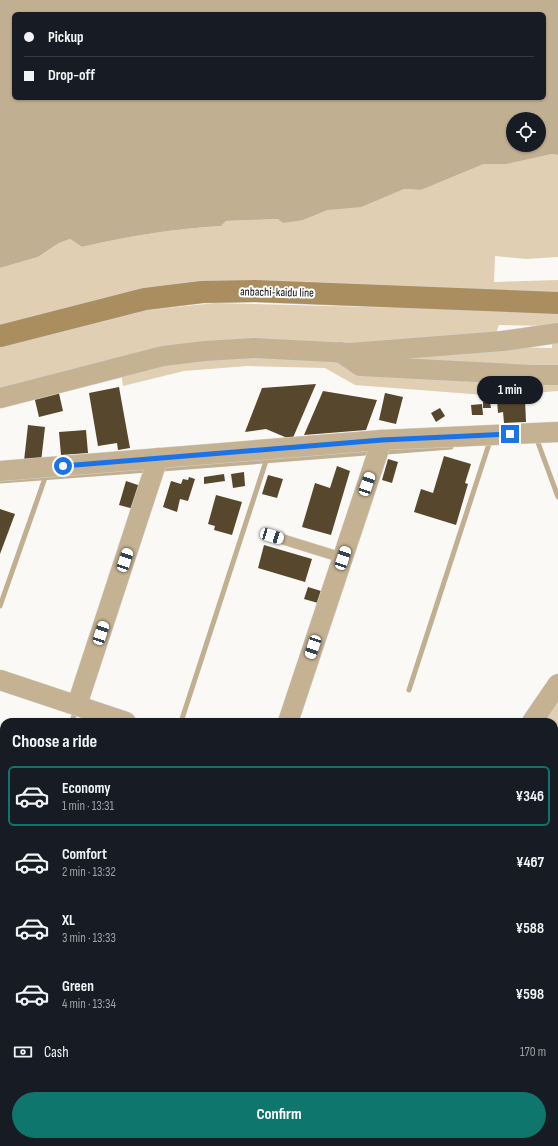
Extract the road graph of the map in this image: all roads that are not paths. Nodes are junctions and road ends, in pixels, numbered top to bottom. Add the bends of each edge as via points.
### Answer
1 (558, 303) edge
2 (558, 333) edge
3 (0, 336) edge
4 (340, 352) junction
5 (558, 375) edge
6 (0, 398) edge
7 (558, 433) edge
8 (382, 440) junction
9 (158, 458) junction
10 (0, 471) edge
11 (272, 536) dead end
12 (343, 558) junction
13 (0, 680) edge
14 (558, 684) edge
15 (77, 705) junction
16 (114, 718) edge
17 (289, 718) edge
18 (535, 718) edge

1 - 3 main road, anbachi-kaidu line via 262,291 202,292 145,299
2 - 4 street via 503,341
4 - 5 street via 360,366 532,376
4 - 6 street via 254,348 205,350 163,356
7 - 8 street
8 - 9 street
8 - 12 street
9 - 10 street
9 - 15 street
11 - 12 lane
12 - 17 street
13 - 15 street
14 - 18 street
15 - 16 street

